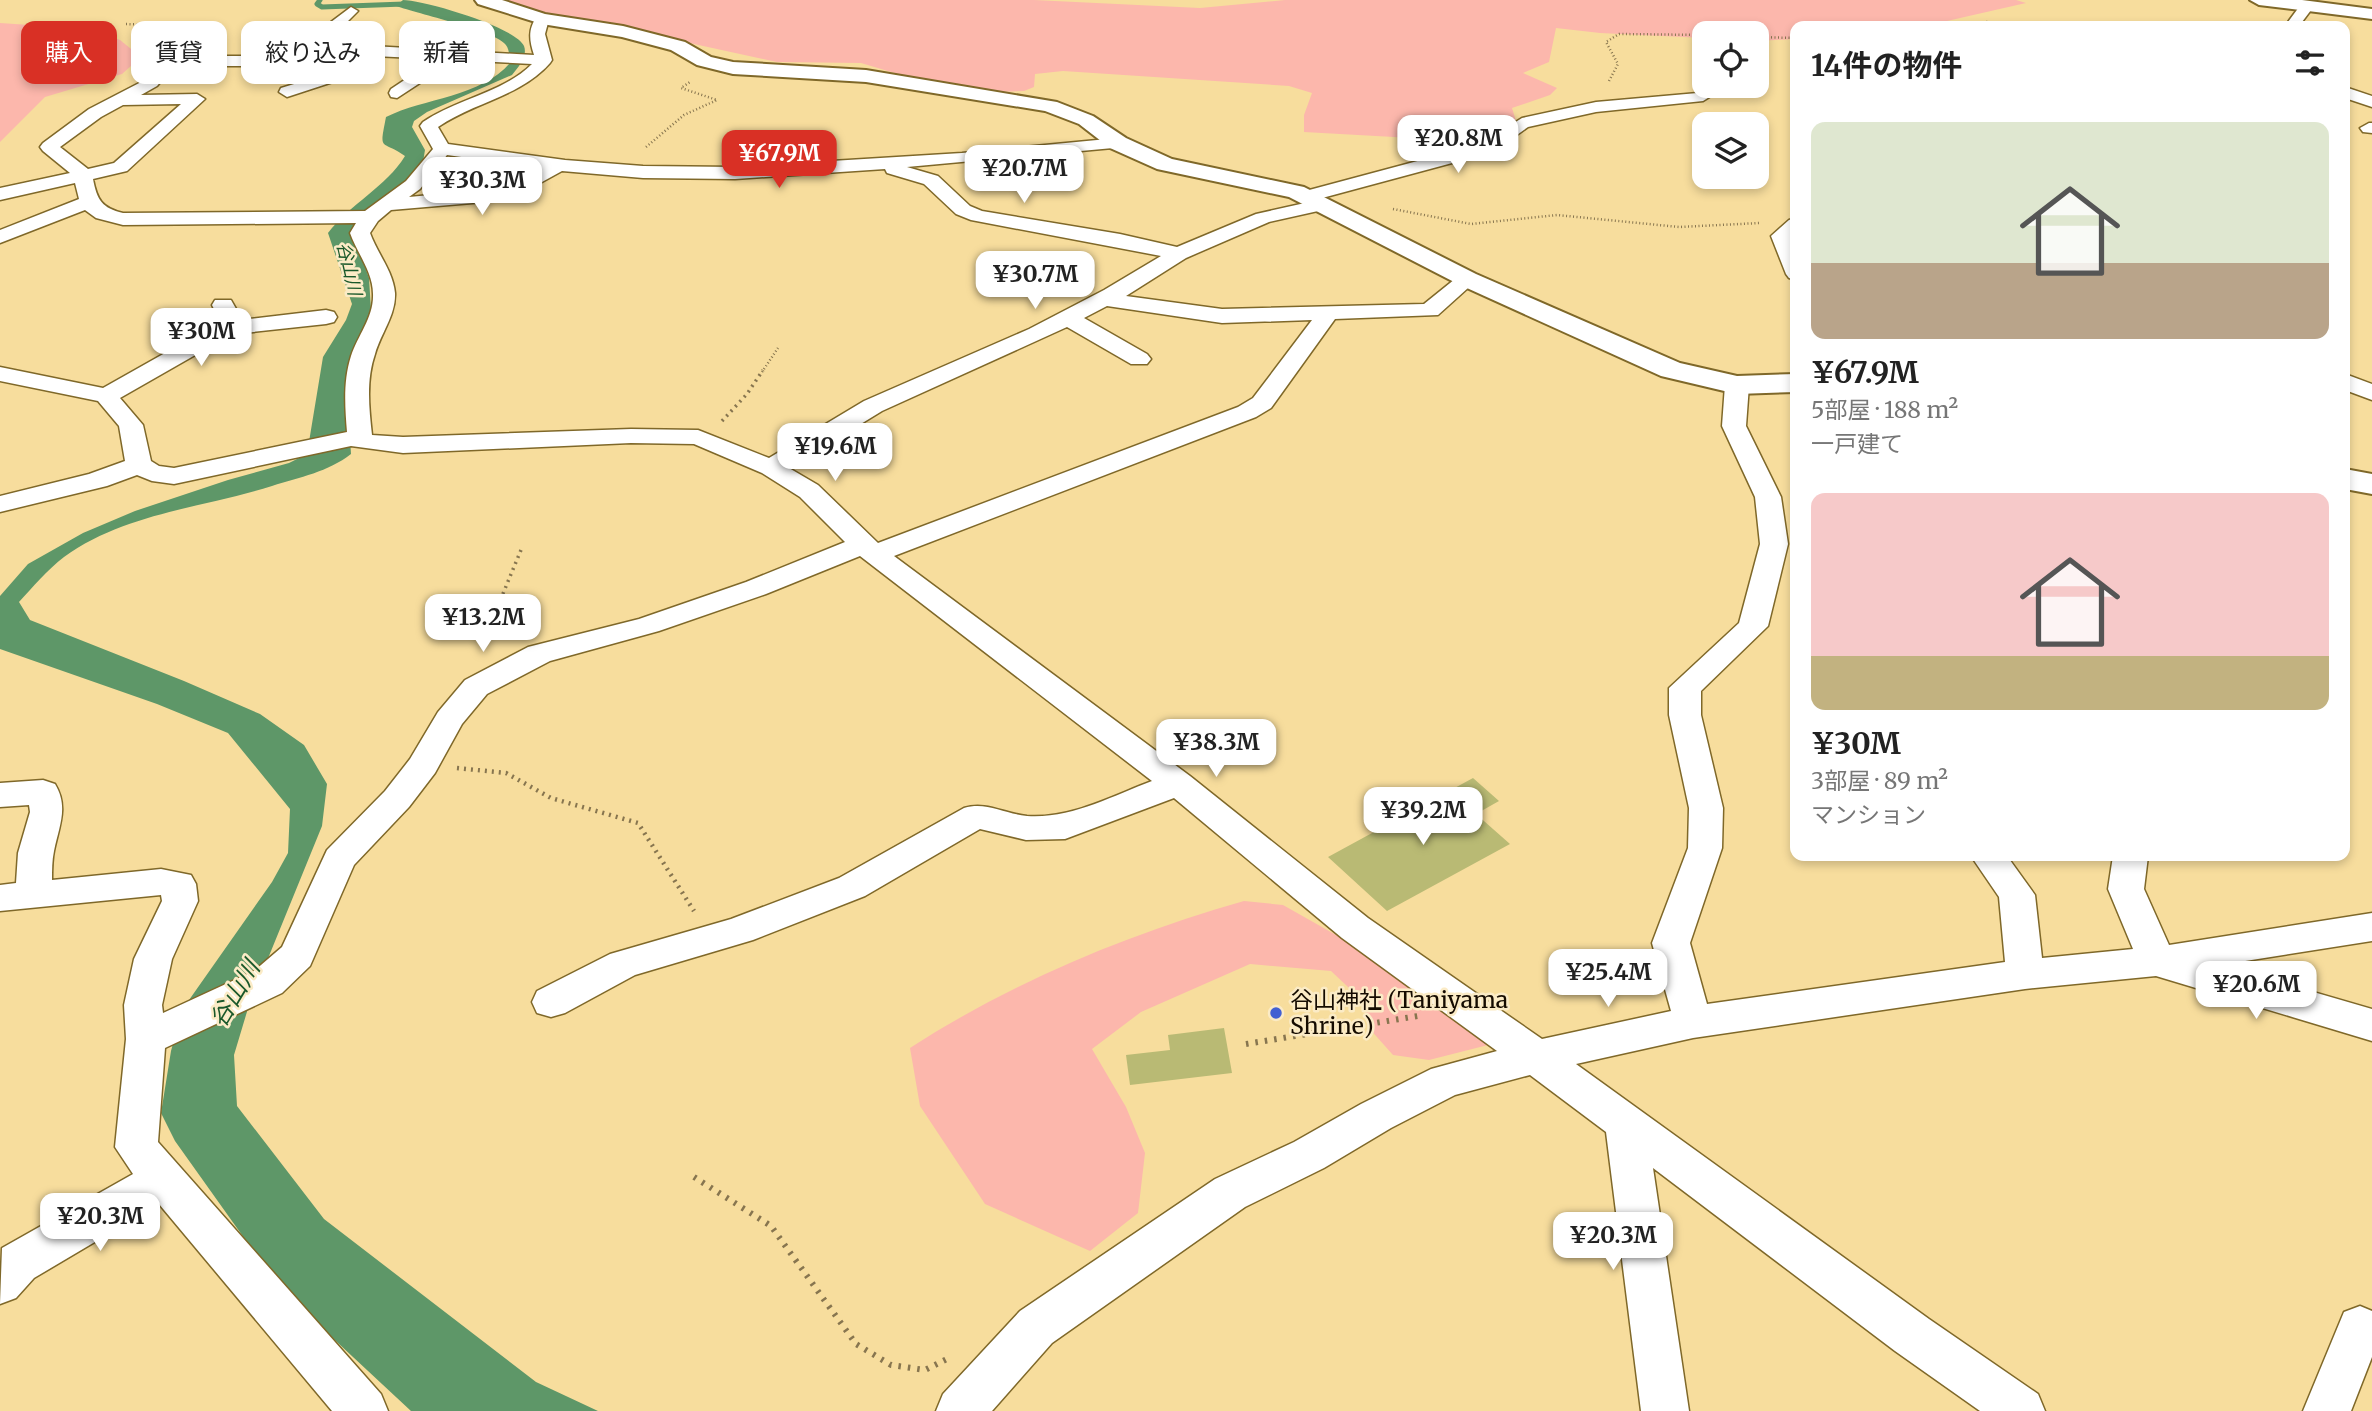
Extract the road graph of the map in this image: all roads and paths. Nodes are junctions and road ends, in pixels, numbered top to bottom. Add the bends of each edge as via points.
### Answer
1 (484, 0) edge
2 (2259, 0) edge
3 (2307, 6) junction
4 (351, 11) dead end
5 (2372, 14) edge
6 (542, 19) junction
7 (339, 21) edge
8 (2296, 21) edge
9 (125, 24) dead end
10 (131, 24) edge
11 (1692, 35) edge
12 (1769, 37) edge
13 (1790, 38) edge
14 (495, 57) edge
15 (544, 60) junction
16 (720, 65) junction
17 (149, 84) edge
18 (312, 84) edge
19 (410, 84) edge
20 (287, 92) dead end
21 (397, 93) dead end
22 (2350, 94) edge
23 (1692, 97) edge
24 (124, 100) junction
25 (2372, 102) edge
26 (1596, 107) junction
27 (1118, 143) junction
28 (442, 149) junction
29 (873, 164) junction
30 (558, 165) junction
31 (619, 170) junction
32 (83, 177) junction
33 (1339, 187) junction
34 (0, 194) edge
35 (1312, 201) junction
36 (87, 202) junction
37 (379, 211) junction
38 (1790, 224) edge
39 (1790, 229) edge
40 (0, 237) edge
41 (1179, 254) junction
42 (1790, 259) edge
43 (1467, 279) junction
44 (1104, 299) junction
45 (223, 304) dead end
46 (1328, 314) junction
47 (326, 317) dead end
48 (1067, 318) junction
49 (212, 330) junction
50 (778, 348) dead end
51 (1139, 359) dead end
52 (0, 373) edge
53 (1790, 383) edge
54 (2350, 383) edge
55 (1737, 385) junction
56 (2372, 393) edge
57 (106, 396) junction
58 (360, 437) junction
59 (704, 440) junction
60 (139, 465) junction
61 (771, 468) junction
62 (2350, 480) edge
63 (2372, 484) edge
64 (0, 504) edge
65 (869, 549) junction
66 (521, 550) dead end
67 (539, 654) junction
68 (423, 765) junction
69 (1178, 784) junction
70 (0, 795) edge
71 (1992, 861) edge
72 (2130, 861) edge
73 (17, 896) edge
74 (2372, 927) edge
75 (711, 939) junction
76 (2157, 961) junction
77 (2025, 974) junction
78 (551, 1002) dead end
79 (1467, 1008) junction
80 (1693, 1022) junction
81 (2372, 1025) edge
82 (146, 1039) junction
83 (1247, 1044) dead end
84 (1536, 1057) junction
85 (1626, 1124) junction
86 (694, 1177) dead end
87 (164, 1179) junction
88 (0, 1283) edge
89 (2360, 1328) dead end
90 (959, 1352) dead end
91 (364, 1411) edge
92 (960, 1411) edge
93 (1665, 1411) edge
94 (2021, 1411) edge
95 (2327, 1411) edge

1 - 6 street
2 - 3 street
3 - 5 street
3 - 8 street
4 - 7 street
6 - 15 street via 537,43
6 - 16 street via 678,46
9 - 10 path
11 - 26 path via 1619,34 1606,41 1618,64
12 - 13 path
14 - 15 street
15 - 28 street via 519,81 455,108 429,126
16 - 27 street via 866,76 1050,106 1086,120
16 - 31 path via 681,88 717,100 684,115
17 - 24 street
18 - 20 street
19 - 21 street
22 - 25 street
23 - 26 street
24 - 32 street via 95,113 49,147
24 - 32 street via 197,99 120,167
26 - 33 street via 1521,123 1488,148
27 - 29 street
27 - 35 street via 1165,164 1296,192
28 - 30 street
28 - 37 street via 413,185
29 - 31 street via 735,173
29 - 41 street via 931,180 963,210 978,216
30 - 31 street
30 - 37 street via 496,195
32 - 34 street
32 - 36 street
33 - 35 street
33 - 38 path via 1371,203 1471,224 1557,215 1679,228
35 - 41 street
35 - 43 street
36 - 37 street via 100,215 123,219 339,218
36 - 40 street
37 - 58 street via 360,233 384,292 381,317 356,383
39 - 42 street via 1782,236
41 - 44 street
43 - 46 street via 1430,310
43 - 55 street via 1671,370
44 - 46 street via 1222,316
44 - 48 street
45 - 49 street via 228,314
46 - 65 street via 1262,403 1247,412
47 - 49 street
48 - 51 street
48 - 61 street via 873,406
49 - 57 street via 189,349
50 - 59 path via 747,394
52 - 57 street
53 - 55 street
54 - 56 street
55 - 80 street via 1734,426 1768,497 1774,544 1754,626 1685,688 1685,715 1706,808 1705,848 1671,943
57 - 60 street via 131,425
58 - 59 street via 360,441 403,446 631,436
58 - 60 street via 174,476 152,473
59 - 61 street
60 - 64 street
61 - 65 street via 809,491
62 - 63 street
65 - 67 street via 649,625
65 - 69 street
66 - 67 path via 502,596
67 - 68 street via 476,687 449,719
68 - 75 path via 506,773 551,798 638,823
68 - 82 street via 339,859 297,956 268,982
69 - 75 street via 1065,827 1026,828 976,816 852,887
69 - 79 street via 1355,928
70 - 73 street via 43,793 47,812
71 - 77 street via 2017,895
72 - 76 street via 2126,889
73 - 82 street via 161,881 178,884 180,901 153,959 143,1005
74 - 76 street
75 - 78 street via 623,964
76 - 77 street
76 - 81 street
77 - 80 street
79 - 83 path
79 - 84 street
80 - 84 street
82 - 87 street via 136,1147
84 - 85 street
84 - 92 street via 1446,1081 1230,1193 1036,1327
85 - 93 street
85 - 94 street
86 - 90 path via 771,1226 856,1345 891,1365 925,1370
87 - 88 street via 18,1263
87 - 91 street
89 - 95 street

